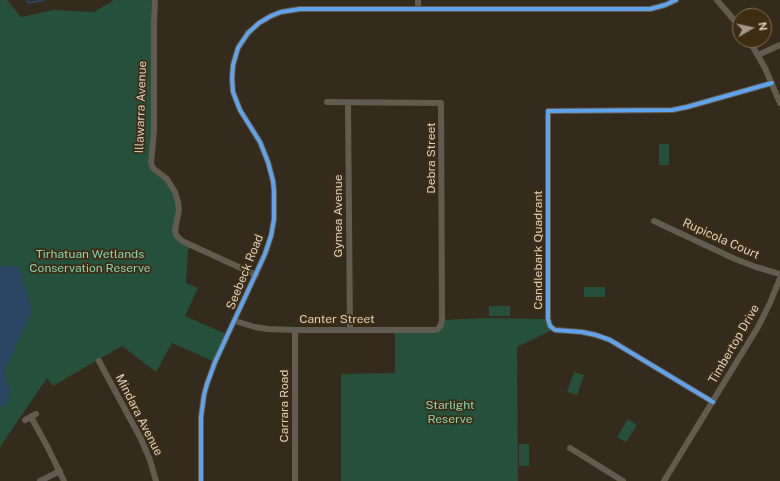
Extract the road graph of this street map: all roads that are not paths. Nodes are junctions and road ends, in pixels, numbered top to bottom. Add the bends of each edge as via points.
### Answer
1 (155, 0) edge
2 (418, 0) edge
3 (676, 0) edge
4 (717, 0) edge
5 (418, 9) junction
6 (732, 18) edge
7 (780, 45) edge
8 (754, 48) edge
9 (758, 55) junction
10 (772, 83) junction
11 (327, 102) dead end
12 (348, 102) junction
13 (780, 103) edge
14 (654, 220) dead end
15 (256, 274) junction
16 (780, 274) edge
17 (780, 278) edge
18 (235, 320) junction
19 (439, 328) joint
20 (295, 330) junction
21 (350, 330) junction
22 (99, 361) dead end
23 (713, 402) junction
24 (30, 417) dead end
25 (570, 448) dead end
26 (60, 471) junction
27 (40, 481) edge
28 (64, 481) edge
29 (156, 481) edge
30 (201, 481) edge
31 (295, 481) edge
32 (623, 481) edge
33 (664, 481) edge

1 - 15 street, Illawarra Avenue via 154,131 151,163 153,168 167,179 175,192 179,210 176,235 182,241
2 - 5 street
3 - 5 street, Seebeck Road via 650,9
4 - 6 street
5 - 15 street, Seebeck Road via 288,10 276,13 248,32 232,65 233,92 240,110 264,152 274,191 271,236
7 - 9 street
8 - 9 street
9 - 10 street
10 - 13 street
10 - 23 street, Candlebark Quadrant via 672,110 546,108 550,325 555,330 582,332 610,340
11 - 12 street, Debra Street
12 - 19 street, Debra Street via 442,102 442,322
12 - 21 street, Gymea Avenue
14 - 16 street, Rupicola Court via 735,259
15 - 18 street, Seebeck Road
17 - 23 street, Timbertop Drive via 762,321
18 - 20 street, Canter Street via 268,330
18 - 30 street, Seebeck Road via 215,362 204,395 201,417
19 - 21 street, Canter Street
20 - 21 street, Canter Street
20 - 31 street, Carrara Road
22 - 29 street, Mindara Avenue via 141,439
23 - 33 street, Timbertop Drive
24 - 26 street
25 - 32 street
26 - 27 street
26 - 28 street

